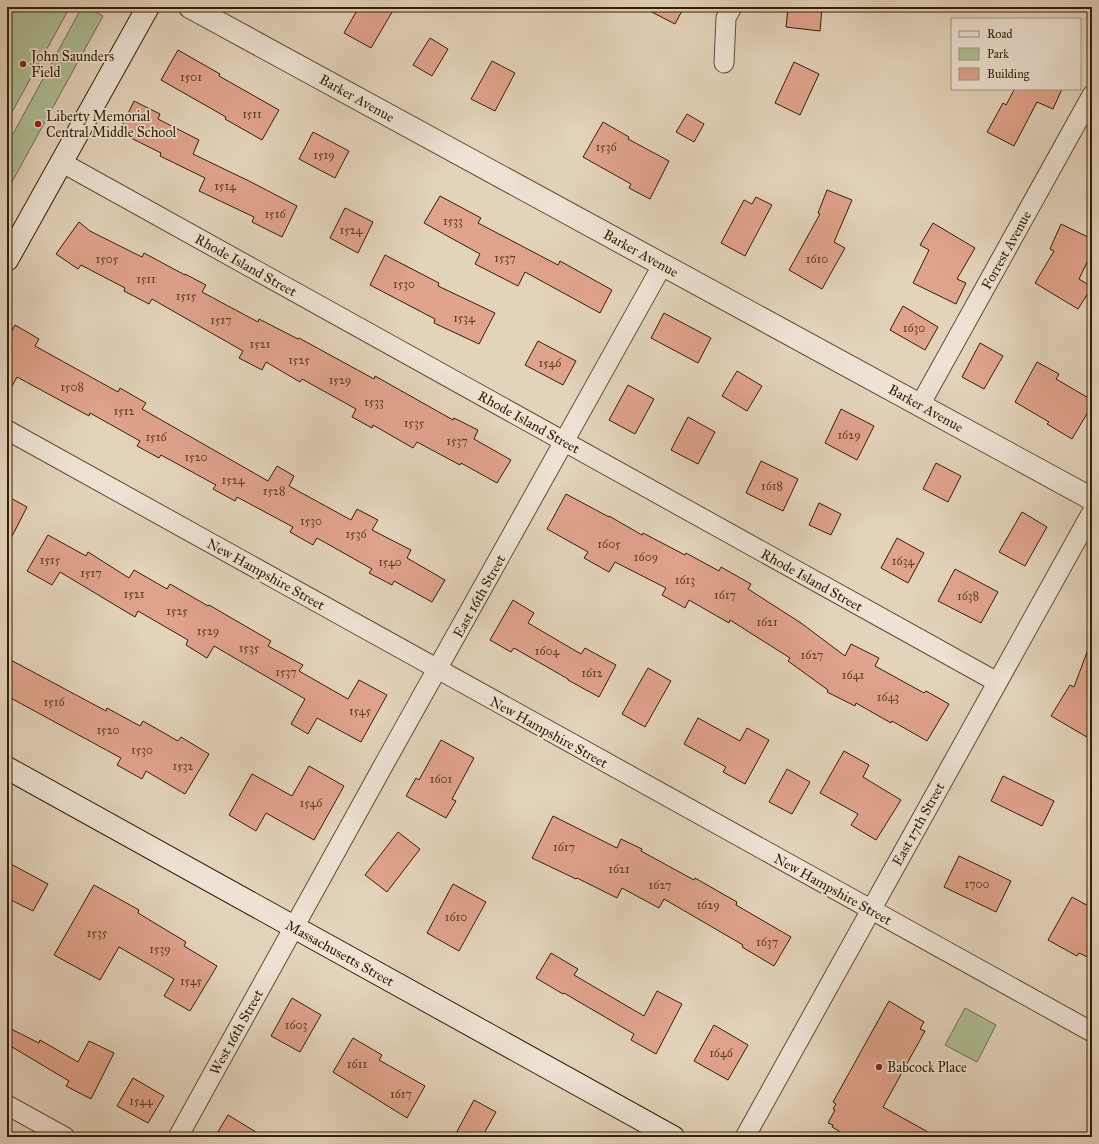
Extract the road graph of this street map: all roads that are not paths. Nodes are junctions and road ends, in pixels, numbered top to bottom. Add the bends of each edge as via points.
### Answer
1 (148, 7) edge
2 (190, 7) edge
3 (732, 7) edge
4 (724, 63) dead end
5 (1092, 95) edge
6 (61, 162) junction
7 (7, 260) edge
8 (662, 264) junction
9 (920, 405) junction
10 (7, 430) edge
11 (564, 442) junction
12 (1092, 499) edge
13 (1092, 512) edge
14 (438, 670) junction
15 (997, 682) junction
16 (7, 768) edge
17 (871, 910) junction
18 (294, 927) junction
19 (1092, 1032) edge
20 (7, 1105) edge
21 (65, 1137) edge
22 (178, 1137) edge
23 (672, 1137) edge
24 (745, 1137) edge

1 - 6 main road
2 - 8 main road, Barker Avenue
3 - 4 street via 726,18
5 - 9 street, Forrest Avenue
6 - 7 main road
6 - 11 street, Rhode Island Street
8 - 9 main road, Barker Avenue
8 - 11 street, East 16th Street
9 - 12 main road, Barker Avenue
10 - 14 street, New Hampshire Street
11 - 14 street, East 16th Street
11 - 15 street, Rhode Island Street
13 - 15 street, East 17th Street
14 - 17 street, New Hampshire Street
14 - 18 street, East 16th Street
15 - 17 street, East 17th Street
16 - 18 main road, Massachusetts Street
17 - 19 street, New Hampshire Street
17 - 24 street, East 17th Street
18 - 22 street, West 16th Street
18 - 23 main road, Massachusetts Street
20 - 21 street

